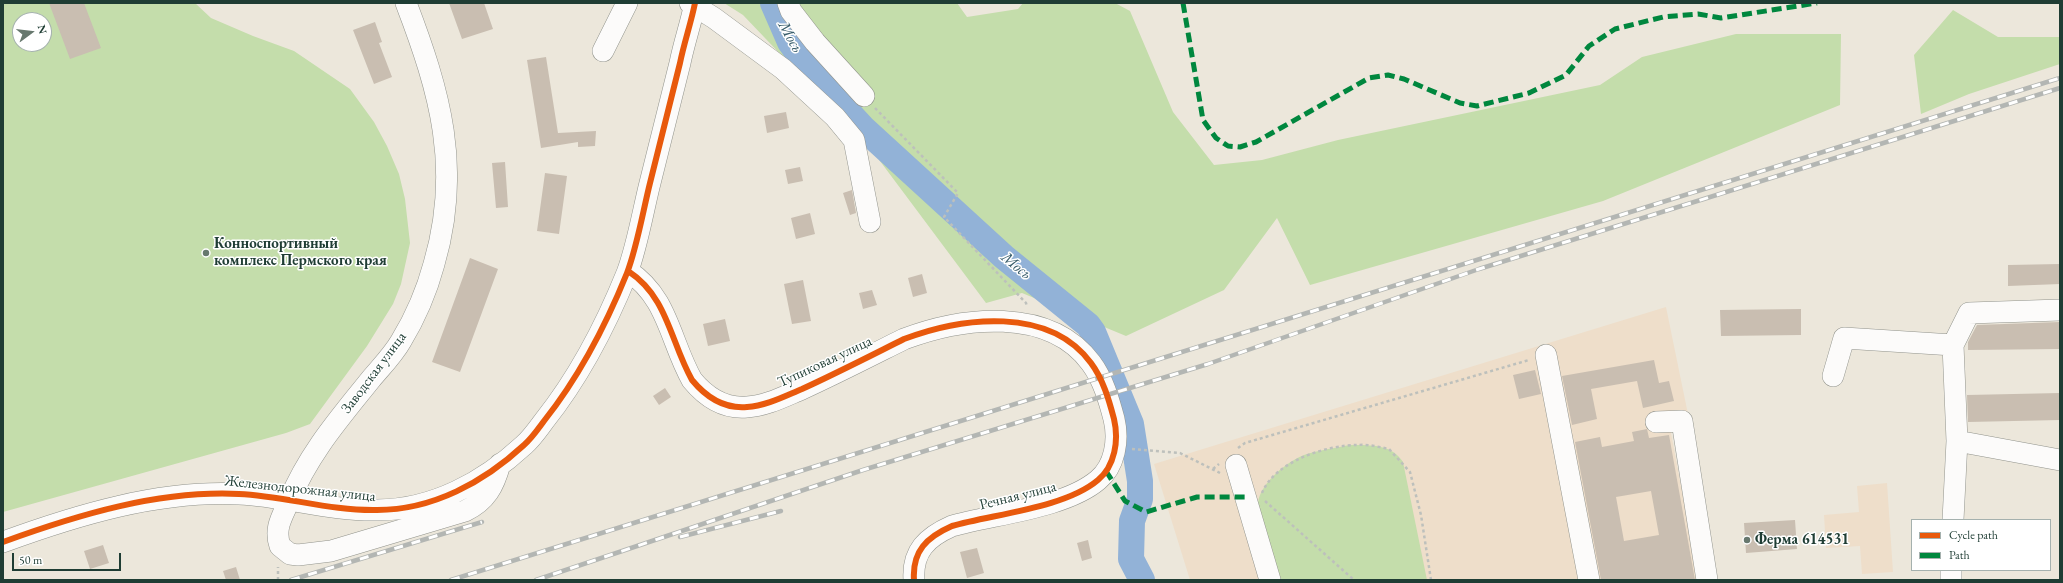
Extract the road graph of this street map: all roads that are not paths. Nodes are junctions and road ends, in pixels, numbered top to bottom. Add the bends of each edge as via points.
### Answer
1 (406, 3) edge
2 (627, 3) edge
3 (788, 3) edge
4 (693, 4) edge
5 (603, 51) dead end
6 (864, 96) road end
7 (870, 222) dead end
8 (628, 271) junction
9 (2060, 310) edge
10 (1953, 345) junction
11 (1546, 355) road end
12 (1092, 364) joint
13 (1833, 376) dead end
14 (1656, 422) dead end
15 (1957, 441) junction
16 (2060, 460) edge
17 (500, 464) junction
18 (1234, 465) road end
19 (289, 500) junction
20 (1954, 519) edge
21 (3, 542) edge
22 (914, 580) edge
23 (1270, 580) edge
24 (1589, 580) edge
25 (1707, 580) edge

1 - 19 street, Заводская улица via 433,79 444,127 447,179 445,214 439,247 421,299 401,342 320,443 300,474
2 - 5 street
3 - 6 street via 791,11 815,42
4 - 7 street via 783,68 835,117 854,140
4 - 8 street, Железнодорожная улица
8 - 12 street, Тупиковая улица via 642,280 657,300 692,380 716,401 734,407 758,406 789,394 904,339 941,326 982,320 1041,328 1071,343
8 - 17 street, Железнодорожная улица via 598,336 575,377 526,444
9 - 10 street via 1969,313
10 - 13 street via 1844,338
10 - 15 street
11 - 24 street
12 - 22 street, Речная улица via 1104,388 1115,425 1115,450 1111,462 1098,480 1075,494 1056,501 965,522 942,530 931,536 918,552 914,564
14 - 25 street via 1682,420
15 - 16 street
15 - 20 street
17 - 19 street, Железнодорожная улица via 484,477 454,493 398,509 359,510
17 - 19 street, Заводская улица via 496,481 475,506 354,545 317,554 290,554 280,546 277,530
18 - 23 street
19 - 21 street, Железнодорожная улица via 238,494 169,498 84,515

